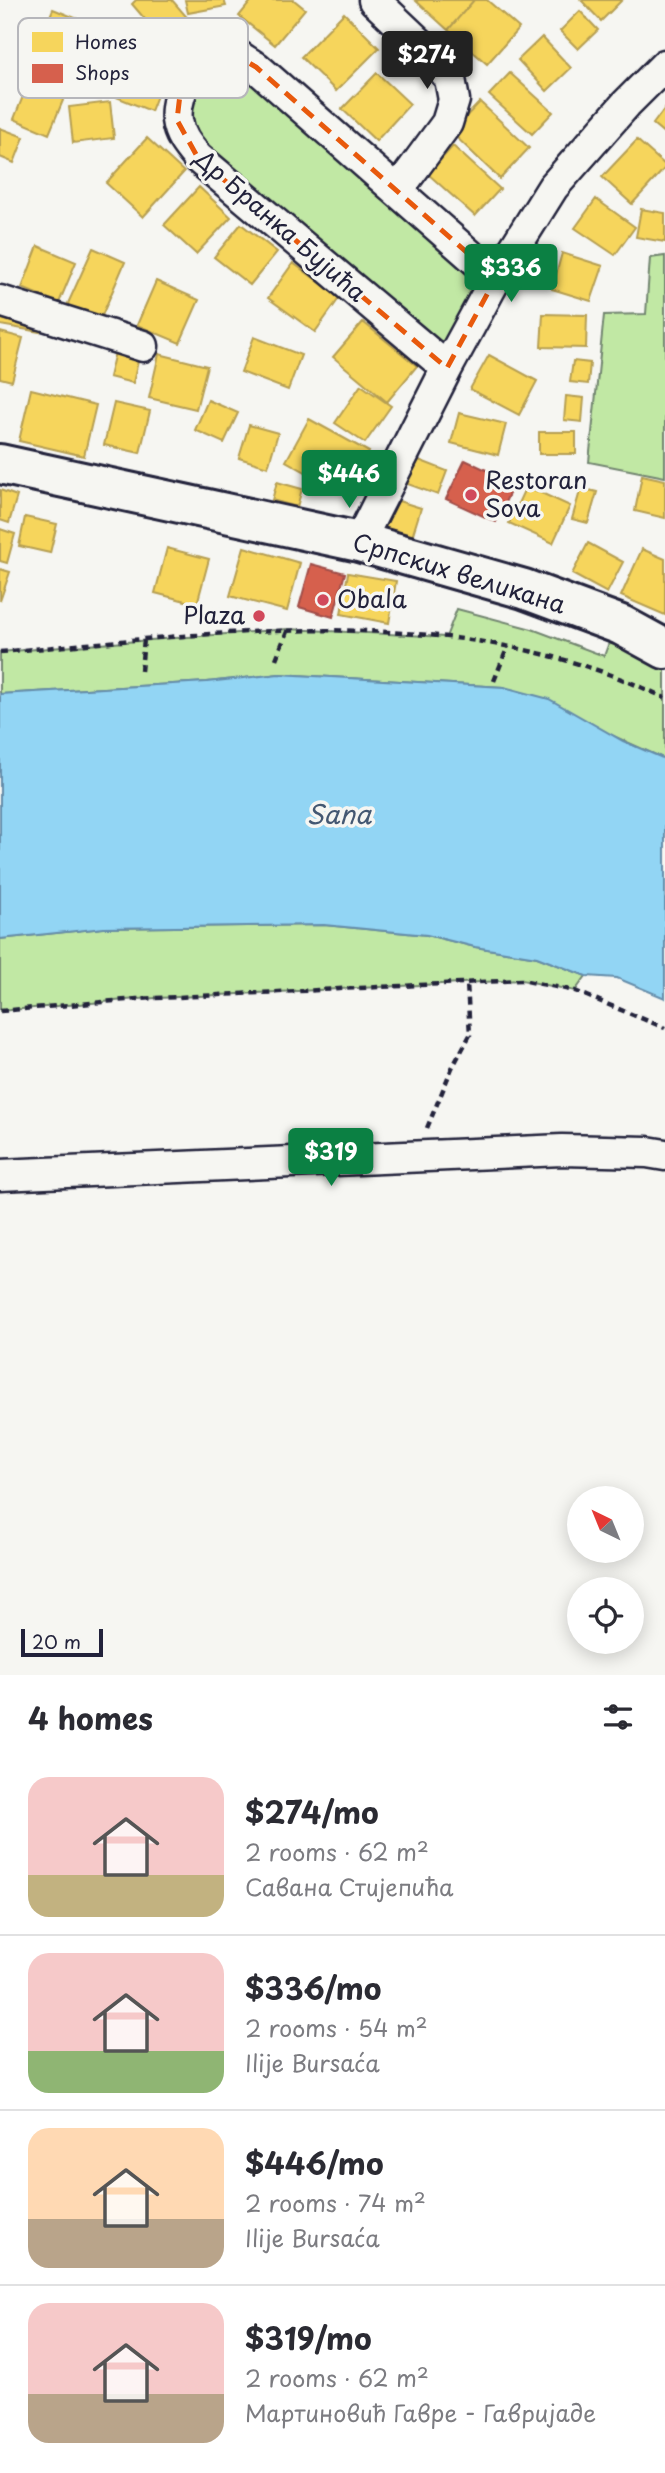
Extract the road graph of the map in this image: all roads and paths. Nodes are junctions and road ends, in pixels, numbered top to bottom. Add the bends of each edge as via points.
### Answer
1 (374, 0) edge
2 (248, 62) edge
3 (665, 65) edge
4 (178, 98) edge
5 (397, 191) junction
6 (496, 278) junction
7 (0, 301) edge
8 (144, 346) dead end
9 (447, 368) junction
10 (0, 464) edge
11 (359, 542) junction
12 (288, 629) junction
13 (144, 639) junction
14 (508, 646) junction
15 (665, 649) edge
16 (0, 652) edge
17 (276, 659) dead end
18 (141, 671) dead end
19 (494, 681) dead end
20 (665, 698) edge
21 (467, 983) junction
22 (0, 1012) edge
23 (665, 1028) edge
24 (665, 1155) edge
25 (414, 1158) junction
26 (0, 1175) edge

1 - 5 street via 432,55 450,79 454,100 447,123
2 - 5 street, Др Бранка Бујића
3 - 6 street via 553,187
4 - 9 street, Др Бранка Бујића via 177,120 184,141 198,158
5 - 6 street, Др Бранка Бујића
6 - 9 street
7 - 8 street
9 - 11 street
10 - 11 main road, Српских великана
11 - 15 main road, Српских великана via 524,589 621,625
12 - 13 path
12 - 14 path via 459,638
12 - 17 path
13 - 16 path
13 - 18 path
14 - 19 path
14 - 20 path via 576,662
21 - 22 path via 136,999
21 - 23 path via 523,980 575,991
21 - 25 path via 470,1035
24 - 25 street via 562,1150
25 - 26 street

